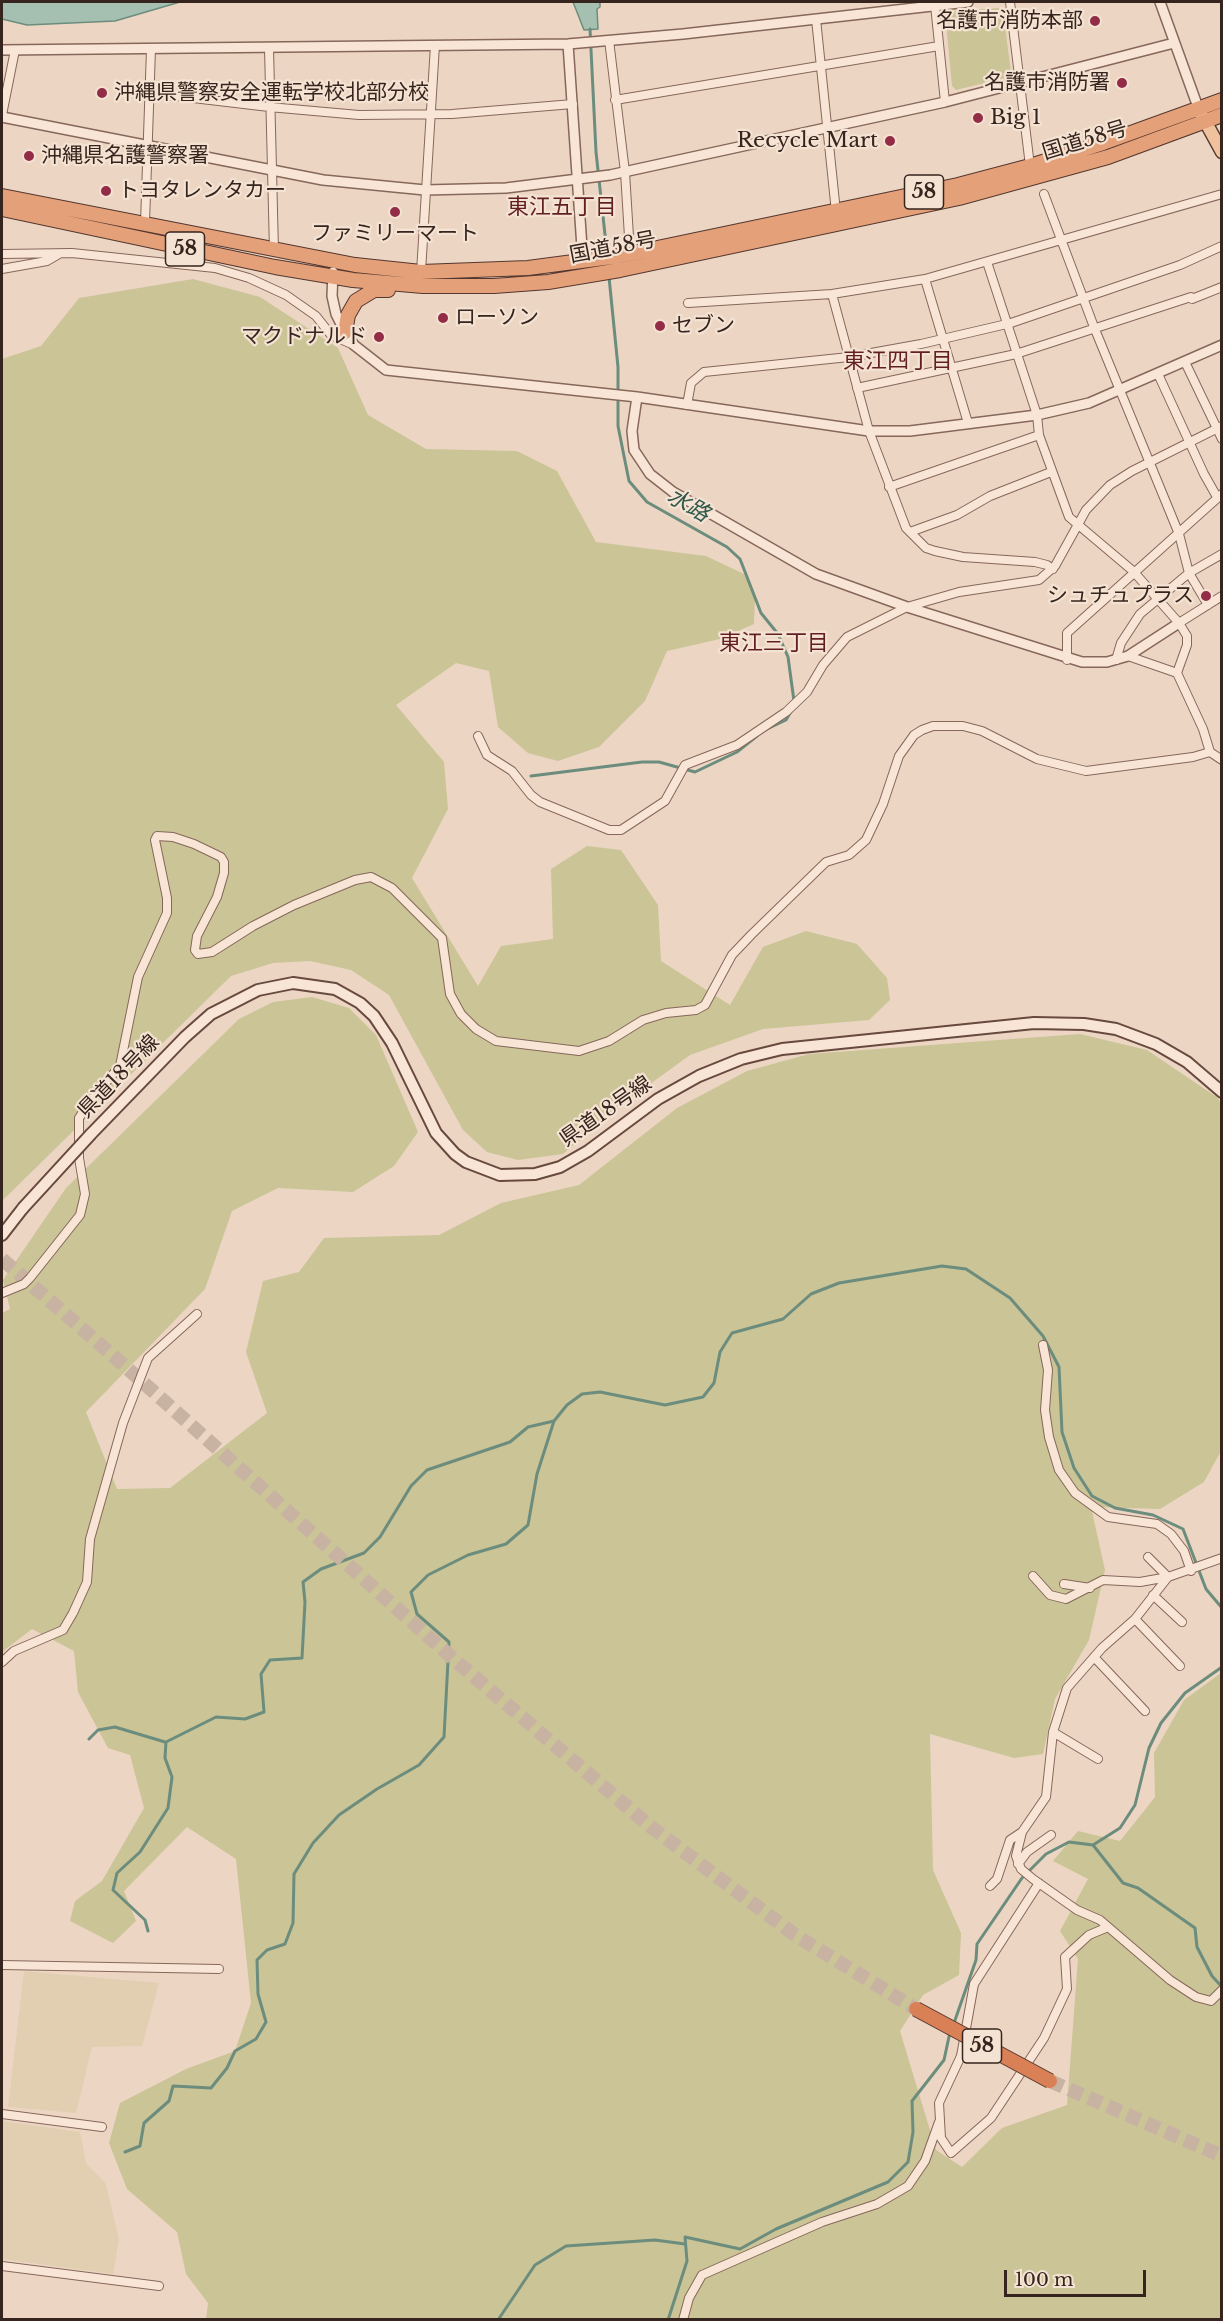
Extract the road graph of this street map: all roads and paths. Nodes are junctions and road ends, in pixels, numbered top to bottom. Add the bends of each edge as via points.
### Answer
1 (968, 2) edge
2 (1010, 2) edge
3 (1160, 2) edge
4 (935, 5) junction
5 (816, 19) junction
6 (609, 40) junction
7 (1174, 43) junction
8 (568, 44) junction
9 (435, 45) junction
10 (939, 46) junction
11 (268, 48) junction
12 (151, 49) junction
13 (2, 50) edge
14 (15, 50) junction
15 (820, 65) junction
16 (1020, 83) junction
17 (151, 93) junction
18 (615, 100) junction
19 (1221, 100) edge
20 (945, 102) junction
21 (573, 104) junction
22 (269, 107) junction
23 (431, 114) junction
24 (1221, 115) edge
25 (2, 116) edge
26 (1202, 116) junction
27 (829, 126) junction
28 (148, 147) junction
29 (1221, 152) edge
30 (1030, 166) junction
31 (272, 171) junction
32 (625, 172) junction
33 (577, 180) junction
34 (425, 190) junction
35 (1044, 194) dead end
36 (1221, 195) edge
37 (2, 196) edge
38 (2, 209) edge
39 (836, 212) junction
40 (145, 223) junction
41 (1061, 241) junction
42 (1221, 246) edge
43 (274, 251) junction
44 (60, 253) junction
45 (2, 254) edge
46 (623, 260) junction
47 (334, 261) junction
48 (590, 261) junction
49 (987, 262) junction
50 (2, 270) edge
51 (421, 272) junction
52 (332, 276) junction
53 (925, 279) junction
54 (423, 286) junction
55 (1221, 287) edge
56 (832, 294) junction
57 (1082, 298) junction
58 (688, 303) dead end
59 (1007, 324) junction
60 (1094, 327) junction
61 (345, 332) junction
62 (943, 339) junction
63 (354, 345) junction
64 (1221, 345) edge
65 (1017, 354) junction
66 (849, 357) junction
67 (1185, 362) junction
68 (951, 368) junction
69 (1158, 374) junction
70 (857, 388) junction
71 (1120, 391) junction
72 (637, 397) junction
73 (687, 405) junction
74 (1036, 415) junction
75 (968, 423) junction
76 (1219, 428) edge
77 (869, 431) junction
78 (1039, 435) junction
79 (1221, 439) edge
80 (1190, 444) junction
81 (1150, 463) junction
82 (1051, 472) junction
83 (889, 487) junction
84 (1219, 496) edge
85 (1078, 526) junction
86 (910, 532) junction
87 (1179, 534) junction
88 (1221, 554) edge
89 (1053, 569) junction
90 (1133, 572) junction
91 (1189, 573) junction
92 (1221, 596) edge
93 (1157, 598) junction
94 (1208, 604) junction
95 (907, 607) junction
96 (1179, 623) junction
97 (1128, 656) junction
98 (1067, 660) junction
99 (1116, 660) junction
100 (1177, 673) junction
101 (478, 736) dead end
102 (1210, 752) junction
103 (1221, 760) edge
104 (1221, 1092) edge
105 (2, 1235) edge
106 (2, 1293) edge
107 (196, 1314) dead end
108 (1043, 1345) dead end
109 (1148, 1557) dead end
110 (1221, 1558) edge
111 (1192, 1571) junction
112 (1033, 1576) dead end
113 (1168, 1577) junction
114 (1064, 1584) dead end
115 (1090, 1588) junction
116 (1153, 1595) junction
117 (1135, 1619) junction
118 (1182, 1623) dead end
119 (1094, 1657) junction
120 (2, 1662) edge
121 (1180, 1666) dead end
122 (1145, 1711) dead end
123 (1053, 1732) junction
124 (1098, 1760) dead end
125 (1022, 1832) junction
126 (1051, 1836) dead end
127 (1019, 1866) junction
128 (1036, 1881) junction
129 (990, 1886) dead end
130 (1108, 1927) junction
131 (2, 1965) edge
132 (219, 1969) dead end
133 (1220, 1991) edge
134 (916, 2009) tunnel mouth
135 (1050, 2081) tunnel mouth
136 (2, 2114) edge
137 (940, 2118) junction
138 (102, 2127) dead end
139 (2, 2266) edge
140 (159, 2286) dead end
141 (683, 2319) edge

1 - 4 street
2 - 16 street
3 - 7 street
4 - 5 street
4 - 10 street
5 - 6 street
5 - 15 street
6 - 8 street
6 - 18 street
7 - 16 street
7 - 26 street
8 - 9 street
8 - 21 street
9 - 11 street
9 - 23 street
10 - 15 street
10 - 20 street
11 - 12 street
11 - 22 street
12 - 14 street
12 - 17 street
13 - 14 street
14 - 25 street
15 - 18 street
15 - 27 street
16 - 20 street
16 - 30 street
17 - 22 street
17 - 28 street
18 - 32 street
19 - 26 highway, 国道58号 / 58
20 - 27 street
21 - 23 street
21 - 33 street
22 - 23 street via 359,115
22 - 31 street
23 - 34 street
24 - 26 highway, 国道58号 / 58
25 - 28 street
26 - 29 main road
26 - 30 highway, 国道58号 / 58
26 - 46 highway, 国道58号 / 58 via 1108,157 970,195
27 - 32 street
27 - 39 street
28 - 31 street
28 - 40 street
30 - 39 highway, 国道58号 / 58
31 - 34 street
31 - 43 street
32 - 33 street
32 - 46 street
33 - 34 street via 506,188
33 - 48 street
34 - 51 street
35 - 41 street
36 - 41 street
37 - 40 highway, 国道58号 / 58
38 - 52 highway, 国道58号 / 58
39 - 46 highway, 国道58号 / 58
40 - 43 highway, 国道58号 / 58
41 - 49 street
41 - 57 street
42 - 57 street via 1180,265
43 - 47 highway, 国道58号 / 58
44 - 45 street
44 - 50 street via 47,261
44 - 63 street via 176,262 249,278 286,295 316,316 332,335
46 - 48 highway, 国道58号 / 58
46 - 54 highway, 国道58号 / 58 via 598,274 516,284
47 - 51 highway, 国道58号 / 58
47 - 52 street
48 - 51 highway, 国道58号 / 58
49 - 53 street
49 - 59 street
52 - 54 highway, 国道58号 / 58
52 - 61 street via 336,314
53 - 56 street
53 - 62 street
54 - 61 highway via 374,290 363,295 351,307
55 - 60 street
56 - 58 street
56 - 66 street
57 - 59 street
57 - 60 street
59 - 62 street
59 - 65 street
60 - 65 street
60 - 71 street
61 - 63 street
62 - 66 street
62 - 68 street
63 - 72 street via 386,370
64 - 67 street
65 - 68 street
65 - 74 street
66 - 70 street
66 - 73 street via 704,372 691,383
67 - 69 street
67 - 76 street
68 - 70 street
68 - 75 street
69 - 71 street
69 - 80 street
70 - 77 street
71 - 74 street via 1089,403
71 - 81 street
72 - 73 street
72 - 95 street via 632,430 634,450 661,484 796,565
73 - 77 street
74 - 75 street
74 - 78 street
75 - 77 street via 910,431
76 - 79 street
76 - 80 street
77 - 83 street
78 - 82 street
78 - 83 street
80 - 81 street
80 - 84 street
81 - 85 street via 1110,485 1086,510
81 - 87 street
82 - 85 street via 1069,517
82 - 86 street
83 - 86 street
84 - 87 street
85 - 89 street
85 - 90 street
86 - 89 street via 926,548 935,551 1035,562
87 - 90 street
87 - 91 street
88 - 91 street
89 - 95 street via 1039,580 959,592
90 - 93 street
90 - 98 street via 1067,633
91 - 93 street
91 - 94 street
92 - 94 street
93 - 96 street
93 - 99 street via 1120,643
94 - 96 street
95 - 98 street
95 - 101 street via 847,637 807,692 786,712 737,745 685,765 665,801 621,830 609,830 540,802 513,771 488,755
96 - 97 street
96 - 100 street via 1187,645
97 - 99 street
97 - 100 street
98 - 99 street
100 - 102 street
102 - 103 street
102 - 106 street via 1086,771 1037,759 982,731 963,726 922,730 898,756 883,804 866,840 849,855 826,862 752,934 732,955 705,1005 643,1020 609,1041 579,1051 496,1041 476,1029 461,1014 450,994 442,938 398,893 371,877 294,905 212,952 198,954 197,936 217,897 224,862 194,844 157,836 167,914 138,976 120,1066 79,1118 79,1158 85,1194 80,1215 30,1278
104 - 105 main road, 県道18号線, bridge via 1187,1062 1156,1044 1128,1033 1084,1024 1034,1023 782,1049 714,1069 658,1099 560,1167 535,1174 500,1175 466,1162 436,1133 392,1043 360,1003 320,985 282,984 246,995 211,1014 185,1037 91,1134
107 - 120 street via 148,1358 123,1423 90,1539 87,1582 74,1613 63,1630 14,1651
108 - 111 street via 1048,1370 1046,1419 1059,1470 1075,1493 1108,1517 1157,1524 1171,1534
109 - 113 street
110 - 111 street
111 - 113 street
112 - 115 street via 1050,1595 1066,1599
113 - 115 street via 1103,1580
113 - 116 street
114 - 115 street
116 - 117 street
116 - 118 street
117 - 119 street
117 - 121 street
119 - 122 street
119 - 123 street via 1067,1688
123 - 124 street
123 - 125 street via 1046,1797
125 - 127 street via 1016,1856
125 - 129 street via 1010,1840 997,1879
126 - 127 street via 1027,1852
127 - 128 street
128 - 130 street
128 - 137 street via 974,1984 961,2056 939,2103
130 - 133 street via 1196,1997 1211,2001
130 - 137 street via 1089,1935 1065,1957 1067,1989 1044,2038 991,2118 951,2153 941,2138
131 - 132 street
134 - 135 highway, 58, bridge
136 - 138 street
137 - 141 street via 925,2162 908,2186 877,2204 822,2222 702,2275
139 - 140 street

